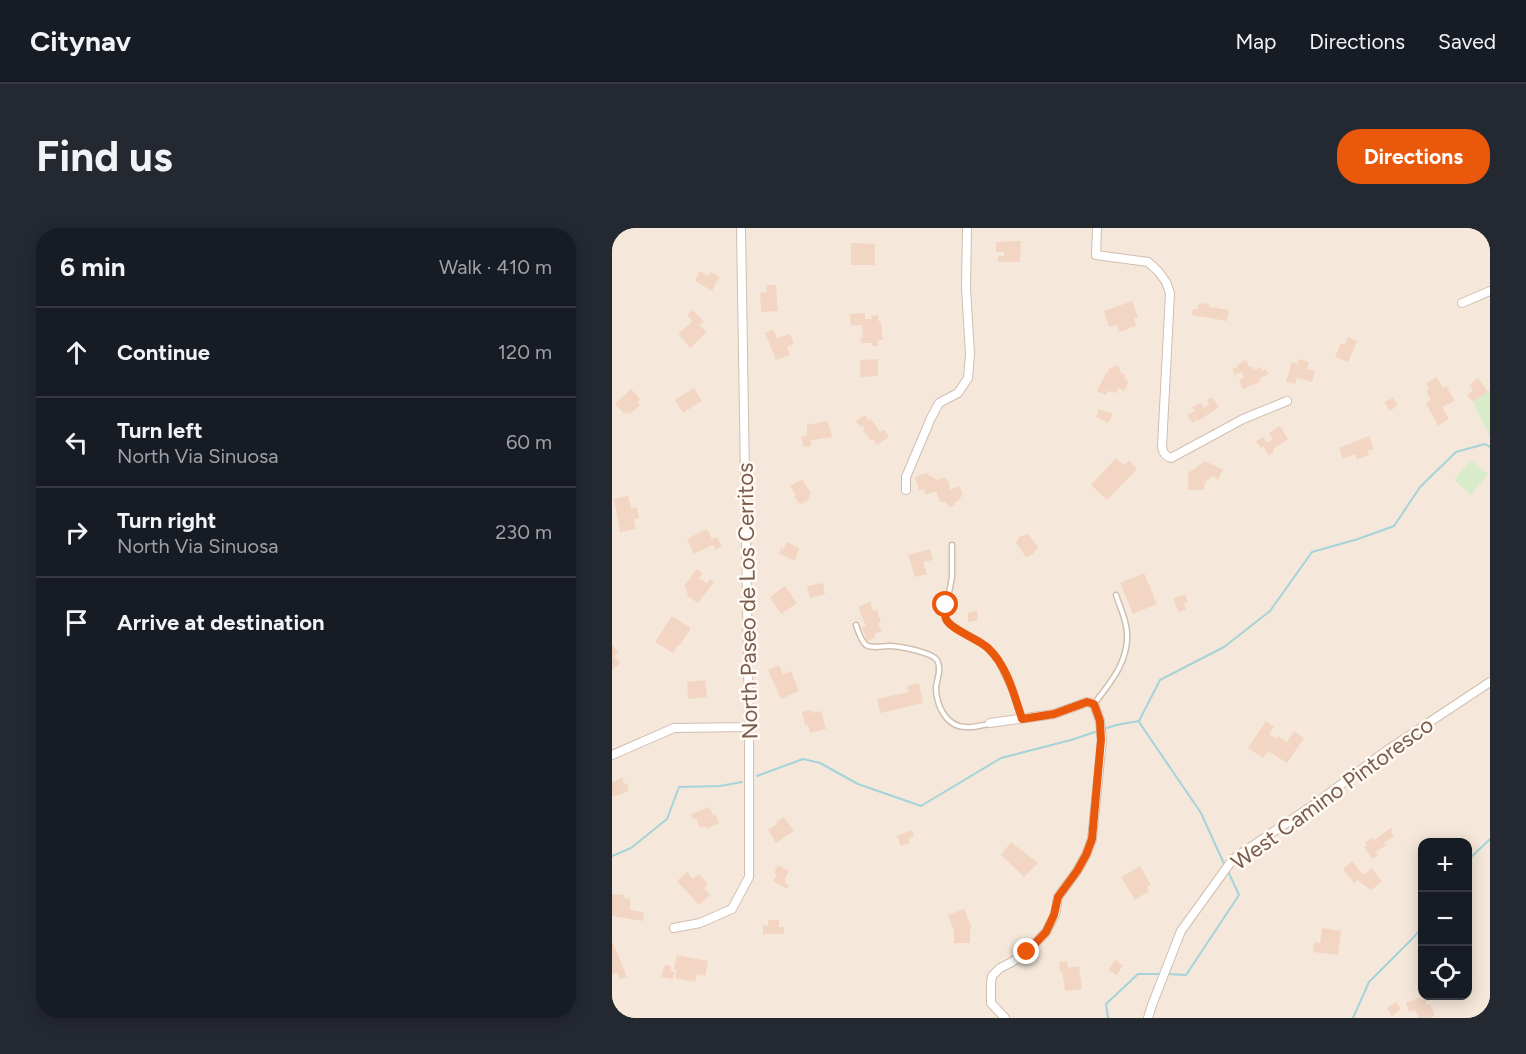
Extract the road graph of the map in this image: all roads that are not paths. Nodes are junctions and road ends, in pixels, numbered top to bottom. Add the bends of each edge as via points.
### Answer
1 (741, 228) edge
2 (968, 228) edge
3 (1097, 228) edge
4 (1490, 291) edge
5 (1462, 303) dead end
6 (1287, 401) dead end
7 (906, 490) dead end
8 (952, 545) dead end
9 (1116, 595) dead end
10 (856, 625) dead end
11 (1490, 682) edge
12 (1094, 704) junction
13 (1022, 719) junction
14 (990, 723) joint
15 (749, 728) junction
16 (612, 755) edge
17 (674, 928) dead end
18 (1005, 1018) edge
19 (1148, 1018) edge

1 - 15 street, North Paseo de Los Cerritos
2 - 7 street via 968,378 958,393 939,403 906,477
3 - 6 street via 1096,255 1148,262 1166,282 1170,293 1162,447 1167,457
4 - 5 street
8 - 13 lane via 946,621 980,641 997,658
9 - 12 lane via 1127,631 1125,652 1118,672
10 - 14 lane via 862,641 870,647 895,646 937,660 937,699 949,720 963,727
11 - 19 street, West Camino Pintoresco via 1233,859 1181,931
12 - 13 street via 1087,702 1054,714
12 - 18 street via 1101,740 1092,839 1077,871 1058,897 1046,932 1027,952 992,976 992,1003
13 - 14 street
15 - 16 street via 674,728
15 - 17 street, North Paseo de Los Cerritos via 748,876 732,909 700,923

